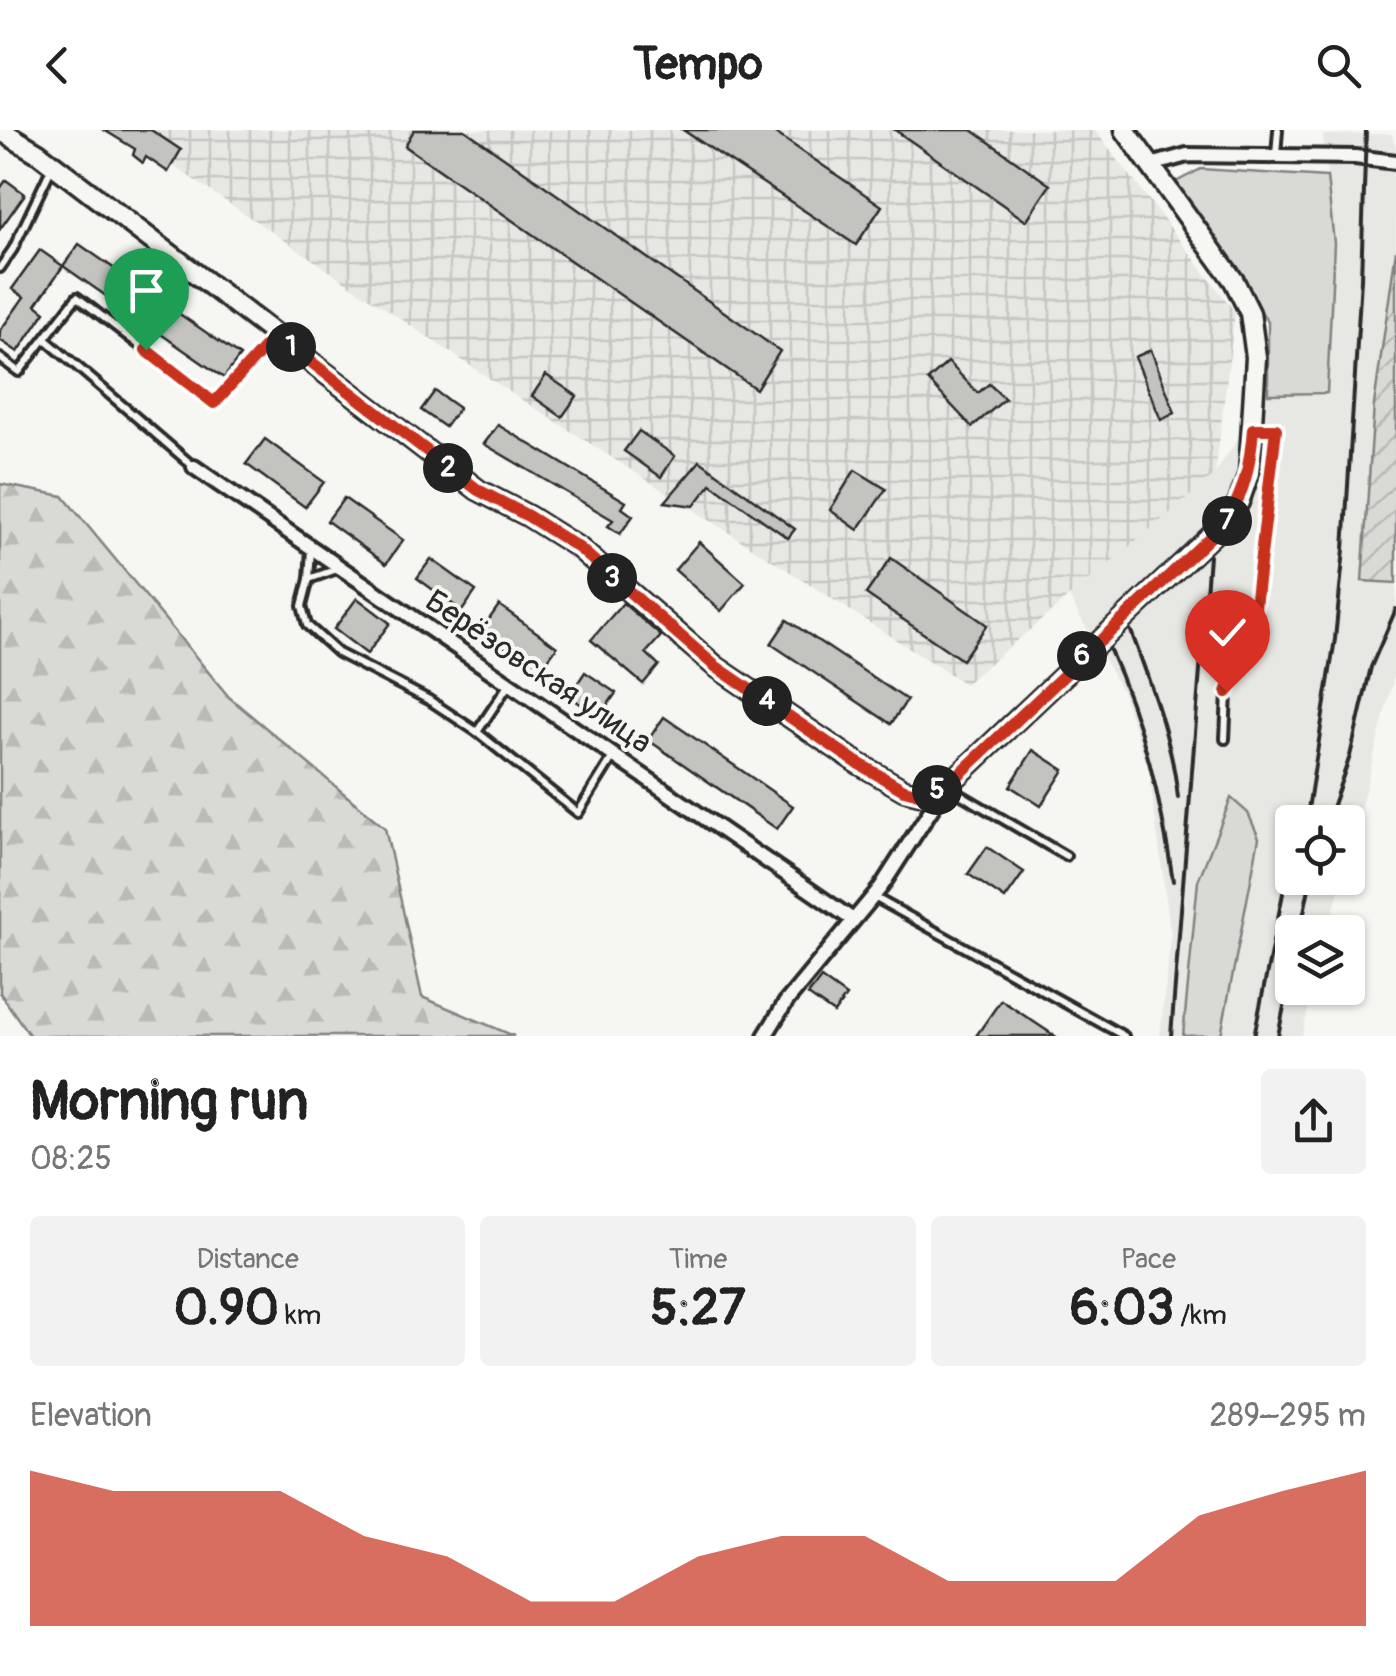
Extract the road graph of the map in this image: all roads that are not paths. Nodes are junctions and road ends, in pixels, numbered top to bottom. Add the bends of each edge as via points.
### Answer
1 (0, 130) edge
2 (1125, 130) edge
3 (1278, 130) edge
4 (1276, 156) junction
5 (1396, 162) edge
6 (54, 165) junction
7 (1151, 165) junction
8 (0, 268) edge
9 (276, 335) junction
10 (45, 339) junction
11 (0, 358) edge
12 (1253, 429) junction
13 (194, 467) joint
14 (311, 548) junction
15 (340, 568) junction
16 (309, 578) junction
17 (509, 684) junction
18 (477, 732) junction
19 (1224, 739) dead end
20 (614, 756) junction
21 (947, 786) junction
22 (1066, 856) dead end
23 (873, 896) junction
24 (853, 920) junction
25 (765, 1036) edge
26 (1124, 1036) edge

1 - 6 street
2 - 7 street
3 - 4 lane
4 - 5 street
4 - 7 street via 1187,155
6 - 8 lane
6 - 9 street
7 - 12 street via 1250,313
9 - 10 lane via 214,403 77,297
9 - 21 street via 478,490 579,548 715,666 856,762 904,790 924,795
10 - 11 lane via 19,372
10 - 13 lane
12 - 19 lane via 1276,429 1251,640 1227,692
12 - 21 street via 1249,473 1225,523
13 - 14 street, Берёзовская улица
14 - 15 street, Берёзовская улица
14 - 16 lane
15 - 16 lane
15 - 17 street, Берёзовская улица
16 - 18 lane via 302,606 307,626 338,653
17 - 18 lane
17 - 20 street, Берёзовская улица
18 - 20 lane via 578,814
20 - 24 street, Берёзовская улица
21 - 22 lane
21 - 23 street
23 - 24 street
23 - 26 lane
24 - 25 street

